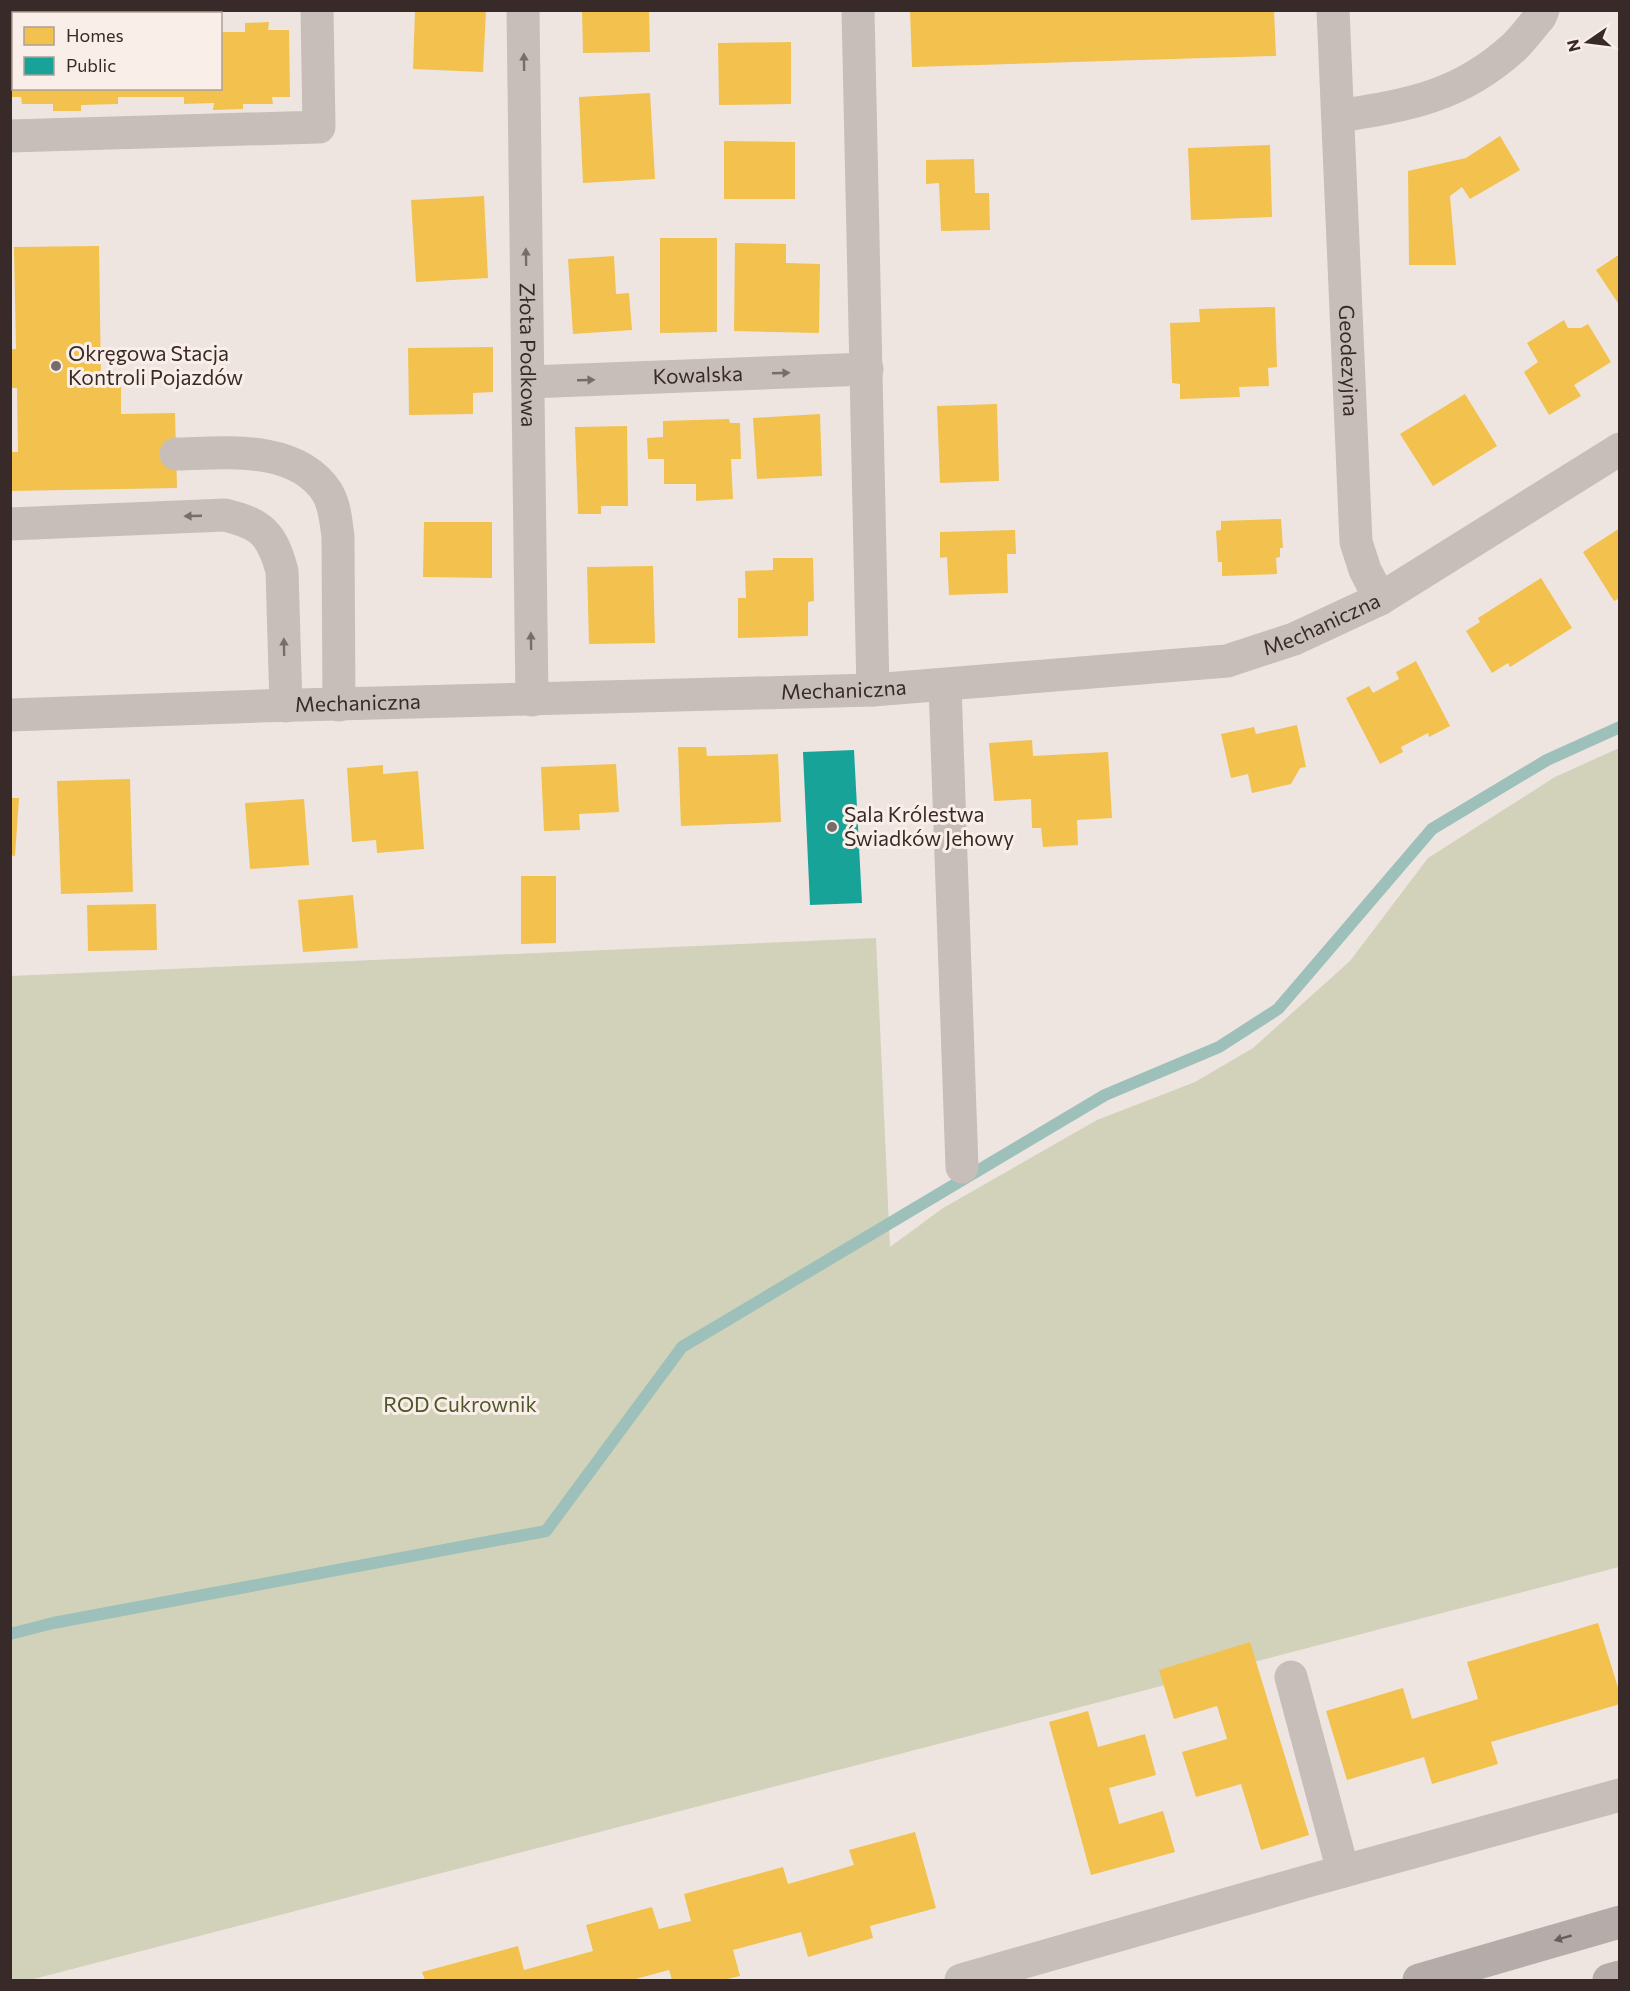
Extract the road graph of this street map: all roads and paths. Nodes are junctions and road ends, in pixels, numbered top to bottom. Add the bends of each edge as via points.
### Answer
1 (317, 10) edge
2 (523, 10) edge
3 (858, 10) edge
4 (1333, 10) edge
5 (1543, 10) edge
6 (1339, 116) junction
7 (10, 136) edge
8 (867, 369) junction
9 (528, 382) junction
10 (1620, 449) edge
11 (176, 454) dead end
12 (10, 524) edge
13 (1380, 599) junction
14 (945, 686) junction
15 (873, 690) junction
16 (532, 700) junction
17 (339, 705) junction
18 (286, 706) junction
19 (10, 715) edge
20 (962, 1167) dead end
21 (1291, 1677) dead end
22 (1620, 1795) edge
23 (1343, 1871) junction
24 (1620, 1922) edge
25 (1620, 1977) edge
26 (961, 1980) edge
27 (1419, 1980) edge
28 (1609, 1980) edge

1 - 7 street via 319,127
9 -> 2 street, Złota Podkowa
3 - 8 street
4 - 6 street, Geodezyjna
5 - 6 street via 1514,47 1478,76 1431,98
6 - 13 street, Geodezyjna via 1356,542
9 -> 8 street, Kowalska
8 - 15 street
16 -> 9 street, Złota Podkowa
10 - 13 street, Mechaniczna
11 - 17 street via 232,452 268,456 313,476 327,492 338,537
18 -> 12 street via 282,571 276,551 263,531 248,520 225,515
13 - 14 street, Mechaniczna via 1294,639 1227,661
14 - 15 street, Mechaniczna
14 - 20 street
15 - 16 street, Mechaniczna
16 - 17 street, Mechaniczna
17 - 18 street, Mechaniczna
18 - 19 street, Mechaniczna
21 - 23 street
22 - 23 street
23 - 26 street
24 -> 27 main road
25 - 28 main road

